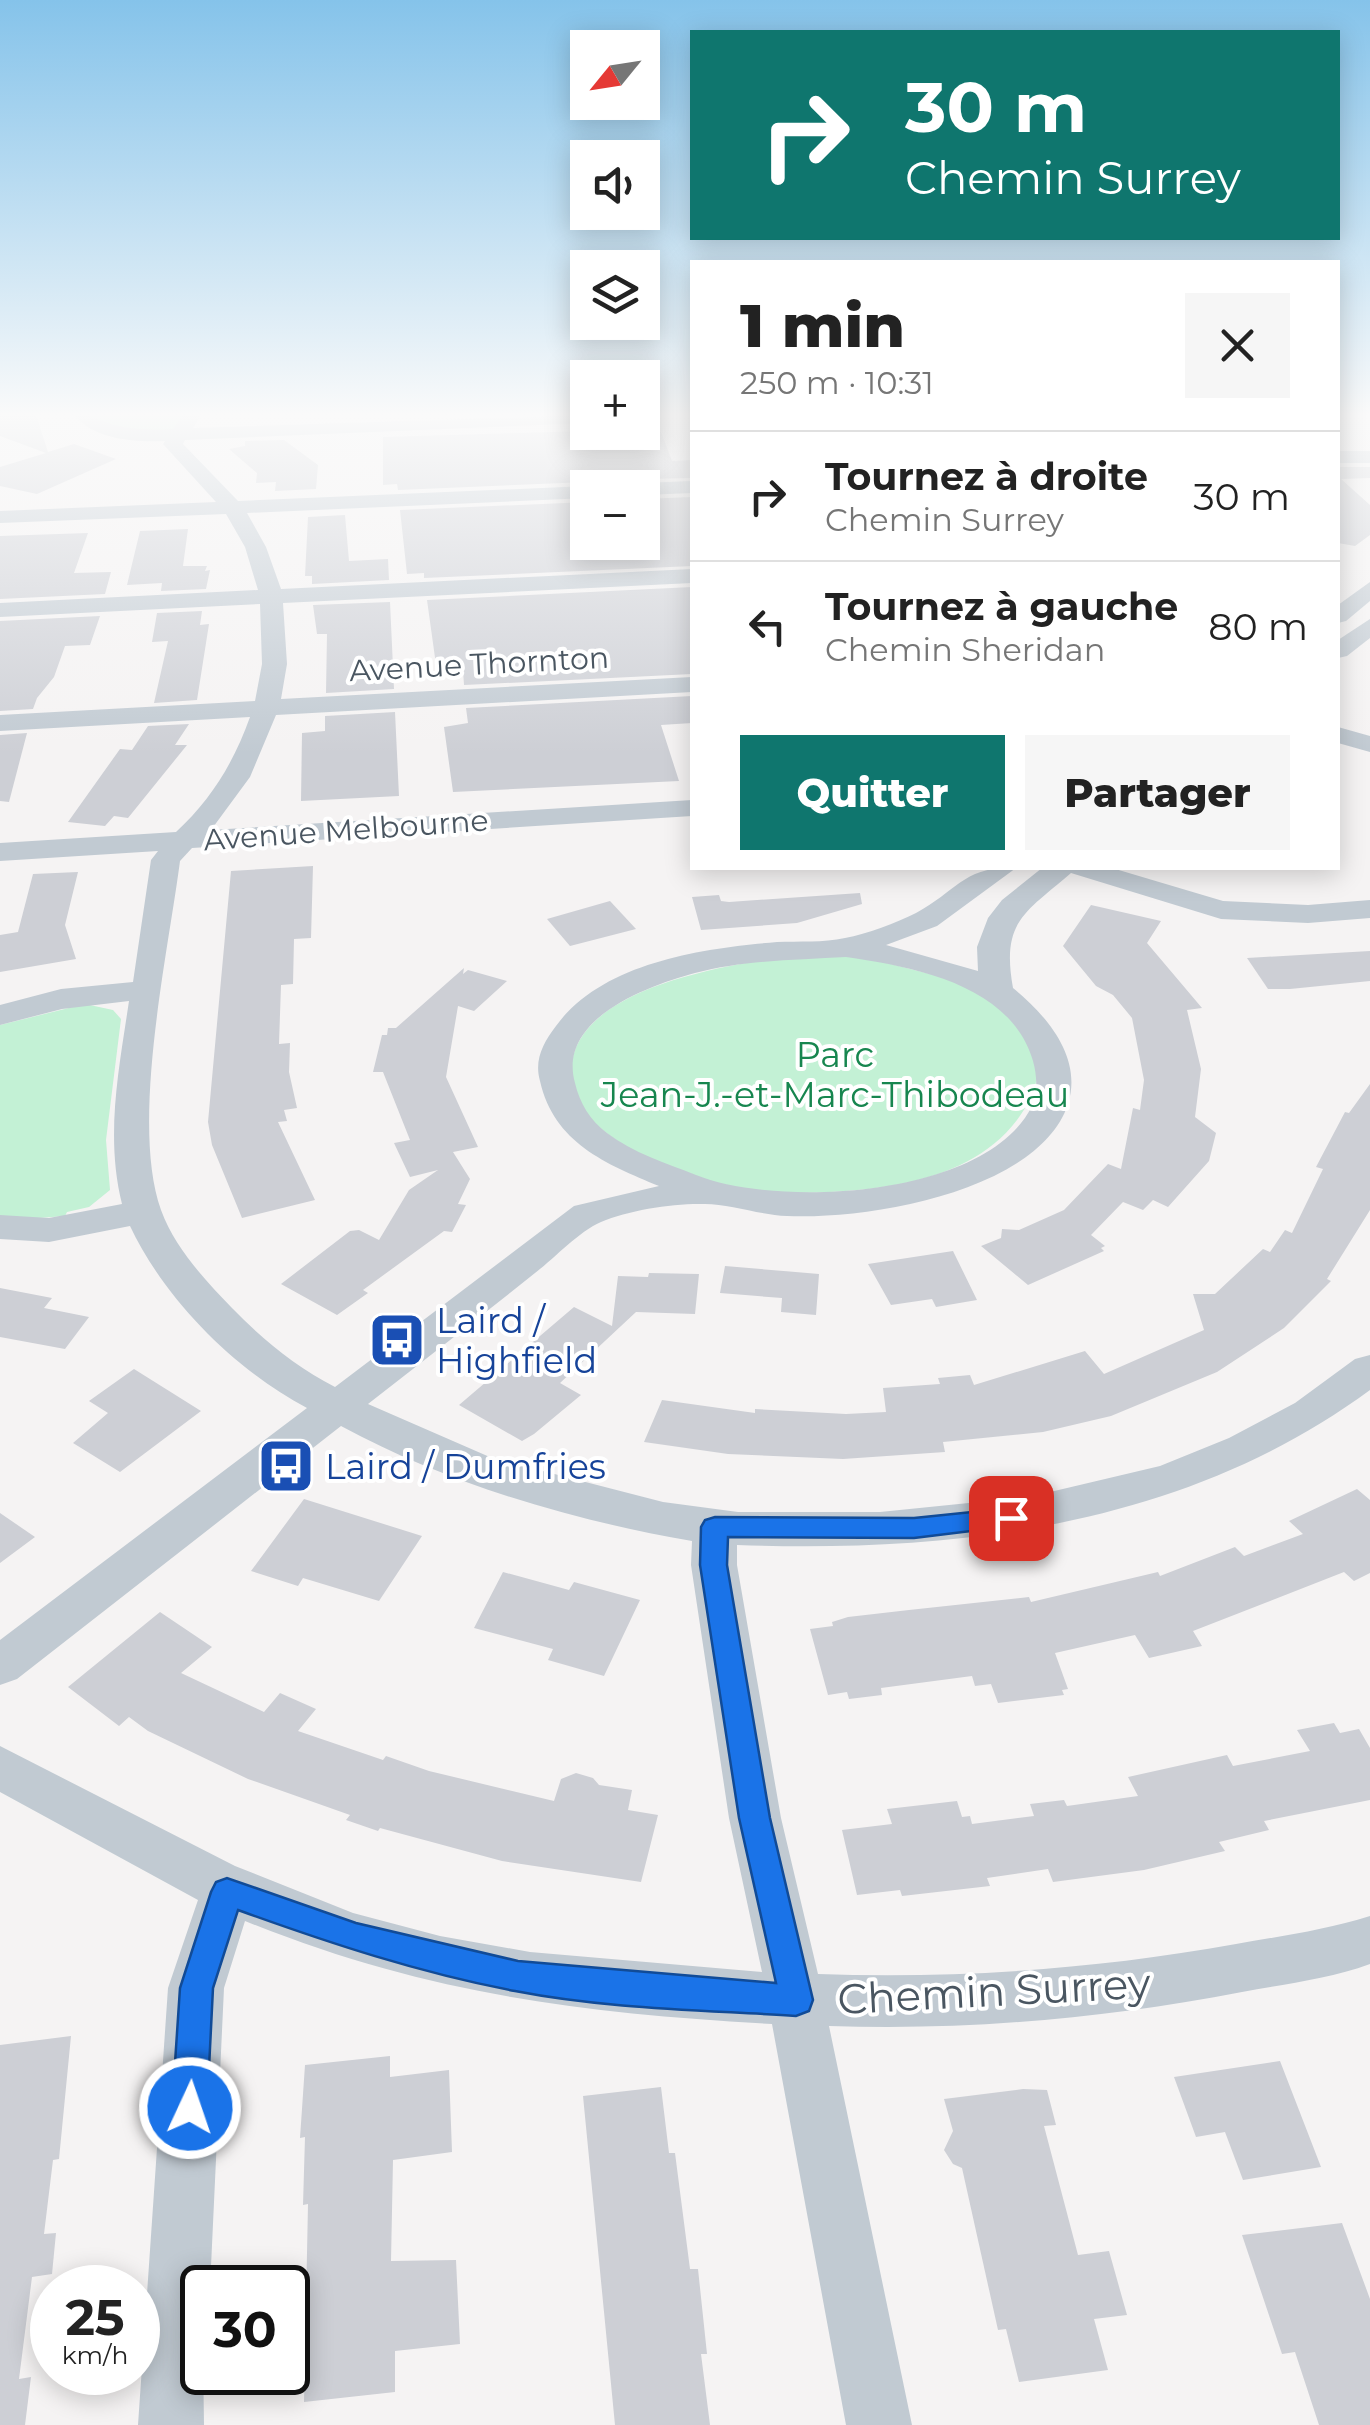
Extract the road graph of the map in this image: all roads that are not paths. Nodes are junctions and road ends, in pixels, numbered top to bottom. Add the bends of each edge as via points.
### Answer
1 (245, 528) edge
2 (690, 576) edge
3 (1370, 589) edge
4 (273, 596) junction
5 (0, 610) edge
6 (1340, 614) edge
7 (1370, 626) edge
8 (1340, 649) edge
9 (690, 684) edge
10 (268, 708) junction
11 (0, 723) edge
12 (1340, 736) edge
13 (1370, 744) edge
14 (690, 808) edge
15 (179, 841) junction
16 (0, 852) edge
17 (999, 870) edge
18 (1058, 870) edge
19 (1089, 870) edge
20 (1370, 909) edge
21 (846, 948) junction
22 (145, 990) junction
23 (997, 991) junction
24 (0, 1015) edge
25 (592, 1143) junction
26 (706, 1193) junction
27 (142, 1212) junction
28 (588, 1214) junction
29 (0, 1227) edge
30 (1370, 1370) edge
31 (338, 1406) junction
32 (715, 1527) junction
33 (0, 1666) edge
34 (0, 1766) edge
35 (227, 1892) junction
36 (1367, 1946) edge
37 (796, 2000) junction
38 (171, 2425) edge
39 (879, 2425) edge

1 - 4 street
2 - 4 street
3 - 6 street
4 - 5 street
4 - 10 street via 275,668
7 - 8 street
9 - 10 street, Avenue Thornton
10 - 11 street, Avenue Thornton
10 - 15 street via 228,790
12 - 13 street
14 - 15 street, Avenue Melbourne
15 - 16 street, Avenue Melbourne
15 - 22 street via 166,860
17 - 21 street via 926,920
18 - 23 street via 998,924 989,948
19 - 20 street via 1221,910
21 - 23 street via 916,959
21 - 25 street via 706,960 633,985 579,1017 553,1054 552,1073
22 - 24 street via 61,999
22 - 27 street via 131,1104
23 - 26 street via 1040,1032 1053,1078 1046,1112 1008,1152 957,1178 869,1202 788,1204
25 - 26 street
25 - 28 street
26 - 28 street
27 - 29 street via 76,1227
27 - 31 street via 219,1319 289,1379
28 - 31 street
30 - 32 street via 1265,1438 1098,1499 1011,1518 914,1528
31 - 32 street via 441,1458 503,1479
31 - 33 street
32 - 37 street via 714,1565 755,1818
34 - 35 street, Chemin Surrey
35 - 37 street, Chemin Surrey via 356,1938 518,1976
35 - 38 street via 196,1988
36 - 37 street, Chemin Surrey via 1160,1984 1036,1998
37 - 39 street

